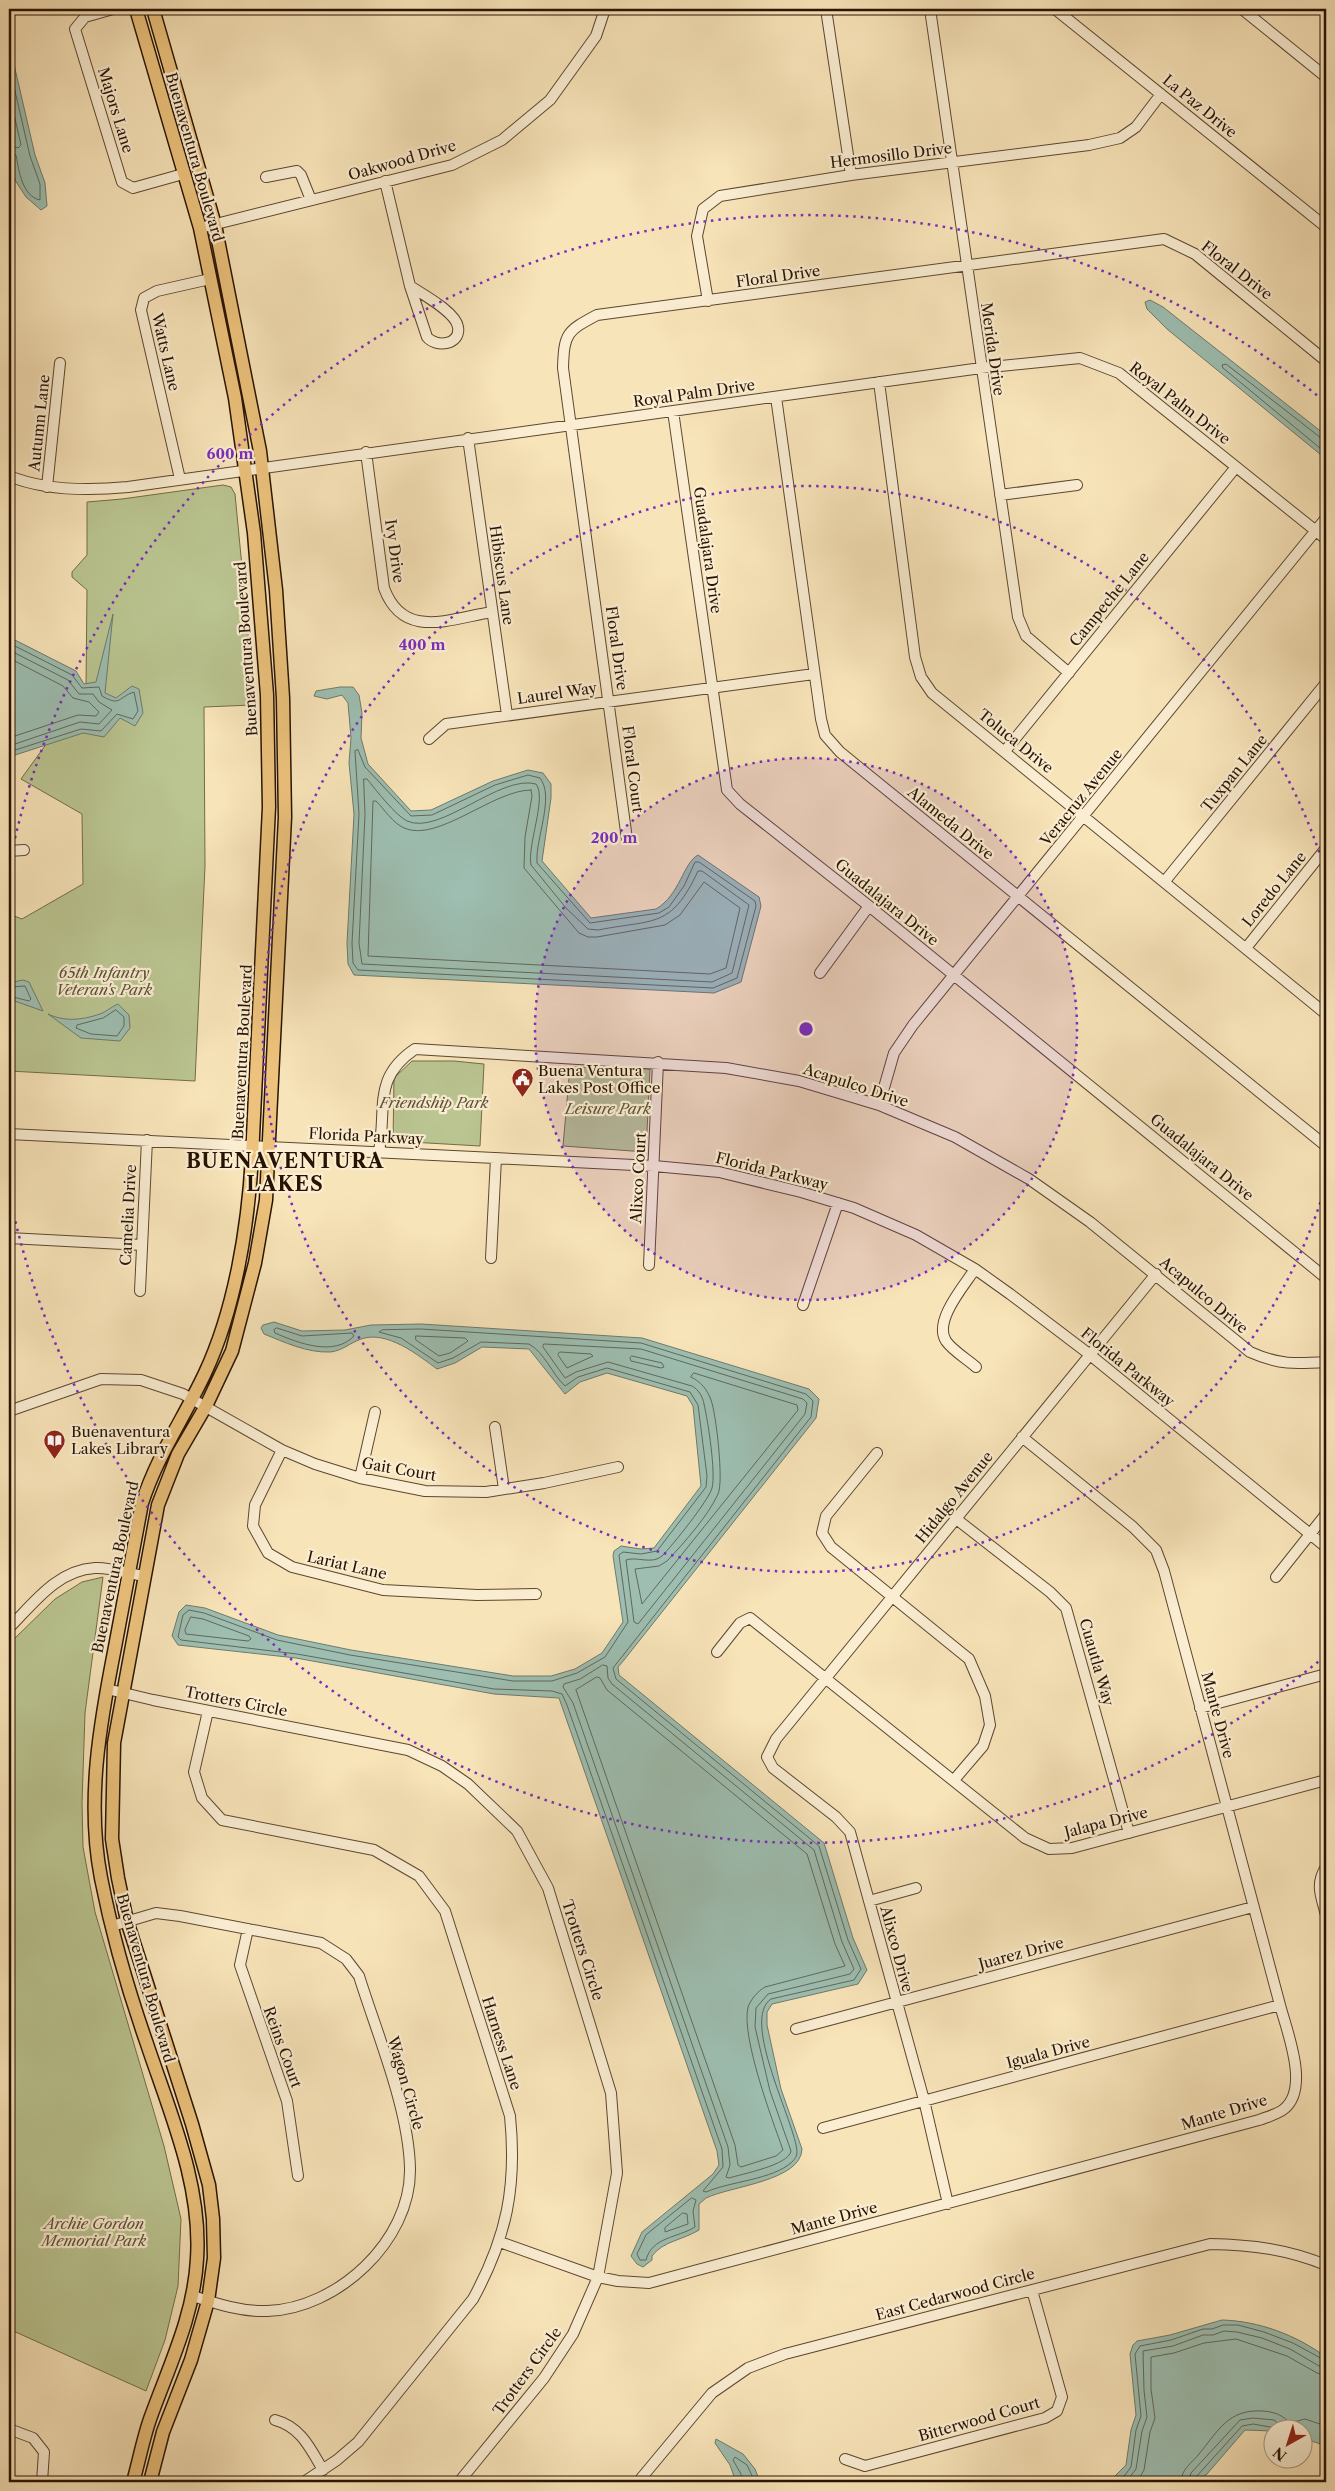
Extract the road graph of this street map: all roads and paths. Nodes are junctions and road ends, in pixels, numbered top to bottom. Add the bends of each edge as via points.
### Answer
1 (113, 9) edge
2 (136, 9) edge
3 (153, 9) edge
4 (605, 9) edge
5 (826, 9) edge
6 (930, 9) edge
7 (1055, 9) edge
8 (1242, 9) edge
9 (1255, 13) edge
10 (1326, 76) edge
11 (1161, 94) junction
12 (952, 163) junction
13 (183, 174) junction
14 (851, 175) junction
15 (266, 177) dead end
16 (385, 181) junction
17 (311, 200) junction
18 (215, 224) junction
19 (1326, 227) edge
20 (200, 228) junction
21 (966, 264) junction
22 (210, 279) junction
23 (410, 286) junction
24 (708, 300) junction
25 (1326, 361) edge
26 (60, 363) dead end
27 (981, 368) junction
28 (879, 382) junction
29 (776, 397) junction
30 (673, 411) junction
31 (571, 425) junction
32 (468, 438) junction
33 (366, 452) junction
34 (262, 467) junction
35 (1236, 467) junction
36 (246, 469) junction
37 (9, 476) edge
38 (180, 479) junction
39 (1077, 485) dead end
40 (47, 487) junction
41 (1000, 495) junction
42 (1326, 518) edge
43 (1316, 531) junction
44 (1326, 539) edge
45 (492, 612) junction
46 (1069, 673) junction
47 (814, 674) junction
48 (1326, 683) edge
49 (712, 688) junction
50 (610, 701) junction
51 (507, 715) junction
52 (429, 739) dead end
53 (1005, 751) junction
54 (1084, 817) junction
55 (627, 839) dead end
56 (1326, 848) edge
57 (9, 850) edge
58 (24, 850) dead end
59 (1165, 881) junction
60 (1019, 897) junction
61 (869, 906) junction
62 (1246, 948) junction
63 (820, 973) dead end
64 (954, 974) junction
65 (1326, 1013) edge
66 (658, 1062) junction
67 (879, 1105) junction
68 (9, 1134) edge
69 (146, 1140) junction
70 (253, 1146) junction
71 (269, 1146) junction
72 (1326, 1146) edge
73 (379, 1151) junction
74 (496, 1158) junction
75 (654, 1166) junction
76 (838, 1203) junction
77 (9, 1238) edge
78 (142, 1245) junction
79 (491, 1258) dead end
80 (649, 1265) dead end
81 (975, 1269) junction
82 (1156, 1274) junction
83 (1326, 1278) edge
84 (140, 1291) dead end
85 (804, 1304) dead end
86 (1089, 1354) junction
87 (1326, 1362) edge
88 (976, 1367) dead end
89 (191, 1398) junction
90 (206, 1406) junction
91 (9, 1411) edge
92 (375, 1412) dead end
93 (496, 1427) dead end
94 (1022, 1437) junction
95 (282, 1450) junction
96 (877, 1453) dead end
97 (618, 1467) dead end
98 (360, 1478) junction
99 (504, 1489) junction
100 (1326, 1514) edge
101 (955, 1518) junction
102 (1310, 1534) junction
103 (1326, 1547) edge
104 (128, 1574) junction
105 (144, 1576) junction
106 (1276, 1577) dead end
107 (536, 1594) dead end
108 (892, 1597) junction
109 (9, 1628) edge
110 (716, 1652) dead end
111 (1326, 1674) edge
112 (826, 1677) junction
113 (107, 1689) junction
114 (123, 1692) junction
115 (1200, 1708) junction
116 (208, 1711) junction
117 (776, 1739) joint
118 (954, 1780) junction
119 (1326, 1780) edge
120 (1227, 1806) junction
121 (1129, 1833) junction
122 (1326, 1867) edge
123 (916, 1888) dead end
124 (868, 1901) junction
125 (1253, 1907) junction
126 (1326, 1915) edge
127 (127, 1921) junction
128 (112, 1926) junction
129 (248, 1929) junction
130 (896, 2002) junction
131 (1280, 2005) junction
132 (796, 2029) dead end
133 (924, 2100) junction
134 (824, 2128) dead end
135 (298, 2176) dead end
136 (948, 2204) junction
137 (500, 2242) junction
138 (1326, 2265) edge
139 (598, 2277) junction
140 (1032, 2290) junction
141 (193, 2296) junction
142 (208, 2301) junction
143 (275, 2420) dead end
144 (9, 2428) edge
145 (845, 2459) dead end
146 (322, 2470) junction
147 (42, 2482) edge
148 (133, 2482) edge
149 (150, 2482) edge
150 (304, 2482) edge
151 (459, 2482) edge
152 (638, 2482) edge

1 - 13 street, Majors Lane via 86,17 75,29 122,182 133,188
2 - 13 main road, Buenaventura Boulevard
3 - 18 main road, Buenaventura Boulevard
4 - 16 street, Oakwood Drive via 596,36 550,100 502,140 452,165
5 - 14 street
6 - 12 street, Merida Drive
7 - 11 street, La Paz Drive
8 - 9 street
9 - 10 street
11 - 12 street, Hermosillo Drive via 1136,127 1120,138
11 - 19 street, La Paz Drive
12 - 14 street, Hermosillo Drive
12 - 21 street, Merida Drive
13 - 20 main road, Buenaventura Boulevard
14 - 24 street, Hermosillo Drive via 720,196 702,209 697,236
15 - 17 street via 297,171
16 - 17 street, Oakwood Drive
16 - 23 street
17 - 18 street, Oakwood Drive
18 - 20 street, Oakwood Drive
18 - 34 main road, Buenaventura Boulevard
20 - 22 main road, Buenaventura Boulevard
21 - 24 street, Floral Drive
21 - 25 street, Floral Drive via 1164,239 1195,254
21 - 27 street, Merida Drive
22 - 36 main road, Buenaventura Boulevard
22 - 38 street, Watts Lane via 157,291 144,298 141,310
23 - 23 street via 427,337 439,344 451,342 457,335 456,321
24 - 31 street, Floral Drive via 597,314 572,328 564,344 563,368
26 - 40 street, Autumn Lane
27 - 28 street, Royal Palm Drive
27 - 35 street, Royal Palm Drive via 1080,358 1119,373
27 - 41 street, Merida Drive
28 - 29 street, Royal Palm Drive
28 - 53 street, Toluca Drive via 915,657 921,678 932,693
29 - 30 street, Royal Palm Drive
29 - 47 street, Alameda Drive
30 - 31 street, Royal Palm Drive
30 - 49 street, Guadalajara Drive
31 - 32 street, Royal Palm Drive
31 - 50 street, Floral Drive
32 - 33 street, Royal Palm Drive
32 - 45 street, Hibiscus Lane
33 - 34 street, Royal Palm Drive
33 - 45 street, Ivy Drive via 384,588 398,614 426,622
34 - 36 street, Royal Palm Drive
34 - 71 main road, Buenaventura Boulevard via 275,582 283,698 285,817
35 - 43 street, Royal Palm Drive
35 - 46 street, Campeche Lane
36 - 38 street, Royal Palm Drive
36 - 70 main road, Buenaventura Boulevard via 267,695 270,807
37 - 40 street, Royal Palm Drive
38 - 40 street, Royal Palm Drive via 102,489
39 - 41 street
41 - 46 street, Merida Drive via 1018,617 1026,636
42 - 43 street, Veracruz Avenue
43 - 44 street, Royal Palm Drive
43 - 54 street, Veracruz Avenue
45 - 51 street, Hibiscus Lane
46 - 53 street, Campeche Lane
47 - 49 street, Laurel Way
47 - 60 street, Alameda Drive via 825,735 840,752
48 - 59 street, Tuxpan Lane
49 - 50 street, Laurel Way
49 - 61 street, Guadalajara Drive via 727,790 740,804
50 - 51 street, Laurel Way
50 - 55 street, Floral Court
51 - 52 street, Laurel Way via 446,724
53 - 54 street, Toluca Drive
54 - 59 street, Toluca Drive
54 - 60 street, Veracruz Avenue
56 - 62 street, Loredo Lane
57 - 58 street
59 - 62 street, Toluca Drive
60 - 64 street, Veracruz Avenue
60 - 72 street, Alameda Drive
61 - 63 street
61 - 64 street, Guadalajara Drive
62 - 65 street, Toluca Drive
64 - 67 street, Veracruz Avenue via 894,1053
64 - 83 street, Guadalajara Drive
66 - 67 street, Acapulco Drive via 726,1068 799,1081
66 - 73 street, Acapulco Drive via 415,1049 400,1059 384,1083
66 - 75 street, Alixco Court
67 - 82 street, Acapulco Drive via 955,1138 1029,1179
68 - 69 street, Florida Parkway
69 - 70 street, Florida Parkway
69 - 78 street, Camelia Drive
70 - 71 street, Florida Parkway
70 - 89 main road, Buenaventura Boulevard via 250,1194 227,1310 206,1372
71 - 73 street, Florida Parkway
71 - 90 main road, Buenaventura Boulevard via 266,1200 244,1309 232,1351
73 - 74 street, Florida Parkway
74 - 75 street, Florida Parkway
74 - 79 street
75 - 76 street, Florida Parkway via 719,1172
75 - 80 street, Alixco Court
76 - 81 street, Florida Parkway via 916,1235
76 - 85 street
77 - 78 street
78 - 84 street, Camelia Drive
81 - 86 street, Florida Parkway
81 - 88 street via 947,1312 942,1329 946,1342
82 - 86 street, Hidalgo Avenue
82 - 87 street, Acapulco Drive via 1250,1352 1290,1365
86 - 94 street, Hidalgo Avenue
86 - 102 street, Florida Parkway
89 - 90 street, Gait Court
89 - 91 street, Gait Court via 141,1380 101,1379
89 - 104 main road, Buenaventura Boulevard via 152,1473 142,1503
90 - 95 street, Gait Court
90 - 105 main road, Buenaventura Boulevard via 167,1479 158,1505
92 - 98 street
93 - 99 street
94 - 101 street, Hidalgo Avenue
94 - 115 street, Mante Drive via 1133,1527 1156,1550
95 - 98 street, Gait Court
95 - 107 street, Lariat Lane via 255,1504 253,1526 268,1552 292,1568 383,1590 478,1596
96 - 108 street via 826,1516 822,1533 831,1547
97 - 99 street, Gait Court
98 - 99 street, Gait Court via 424,1491 486,1492
100 - 102 street
101 - 108 street, Hidalgo Avenue
101 - 121 street, Cuautla Way via 1066,1608
102 - 103 street, Florida Parkway
102 - 106 street
104 - 105 street
104 - 109 street via 96,1568 64,1576
104 - 113 main road, Buenaventura Boulevard
105 - 114 main road, Buenaventura Boulevard
108 - 112 street, Hidalgo Avenue
108 - 118 street via 969,1659 985,1696 990,1725 983,1746
110 - 112 street, Jalapa Drive via 740,1623 750,1618
111 - 115 street
112 - 117 street, Hidalgo Avenue
112 - 118 street, Jalapa Drive
113 - 114 street, Trotters Circle
113 - 128 main road, Buenaventura Boulevard via 98,1740 94,1797 101,1876
114 - 116 street, Trotters Circle
114 - 127 main road, Buenaventura Boulevard via 114,1743 112,1839
115 - 120 street, Mante Drive
116 - 137 street, Harness Lane via 194,1772 202,1798 222,1820 374,1850 419,1876 445,1911 510,2116 512,2182
116 - 139 street, Trotters Circle via 408,1750 442,1766 468,1784 516,1831 548,1888 611,2093 617,2173
117 - 124 street, Alixco Drive via 767,1757 773,1768 836,1817 850,1832
118 - 121 street, Jalapa Drive via 1025,1838 1049,1850 1072,1848
119 - 120 street, Jalapa Drive
120 - 121 street, Jalapa Drive
120 - 125 street, Mante Drive
122 - 126 street via 1320,1876 1319,1886
123 - 124 street
124 - 130 street, Alixco Drive
125 - 130 street, Juarez Drive
125 - 131 street, Mante Drive
127 - 128 street, Wagon Circle
127 - 129 street, Wagon Circle via 156,1913
127 - 142 main road, Buenaventura Boulevard via 209,2186 214,2258
128 - 141 main road, Buenaventura Boulevard via 192,2185 198,2258
129 - 135 street, Reins Court via 240,1965 287,2101
129 - 142 street, Wagon Circle via 321,1944 346,1959 359,1976 405,2123 410,2171 396,2227 378,2255 337,2289 300,2305 268,2311
130 - 132 street, Juarez Drive
130 - 133 street, Alixco Drive
131 - 133 street, Iguala Drive
131 - 136 street, Mante Drive via 1297,2073 1296,2093 1285,2109 1259,2120
133 - 134 street, Iguala Drive
133 - 136 street, Alixco Drive
136 - 139 street, Mante Drive via 649,2283
137 - 139 street, Mante Drive
137 - 146 street, Harness Lane via 473,2299 373,2426 349,2451
138 - 140 street, East Cedarwood Circle via 1295,2253 1252,2245 1210,2244
139 - 151 street, Trotters Circle via 573,2334 554,2363
140 - 145 street, Bitterwood Court via 1062,2397 1057,2411 1045,2418 865,2466
140 - 152 street, East Cedarwood Circle via 785,2354 748,2368 712,2393
141 - 142 street, Wagon Circle
141 - 148 main road, Buenaventura Boulevard via 178,2349 150,2421
142 - 149 main road, Buenaventura Boulevard
143 - 146 street via 287,2423 298,2432
144 - 147 street via 32,2438 44,2452
146 - 150 street, Harness Lane

